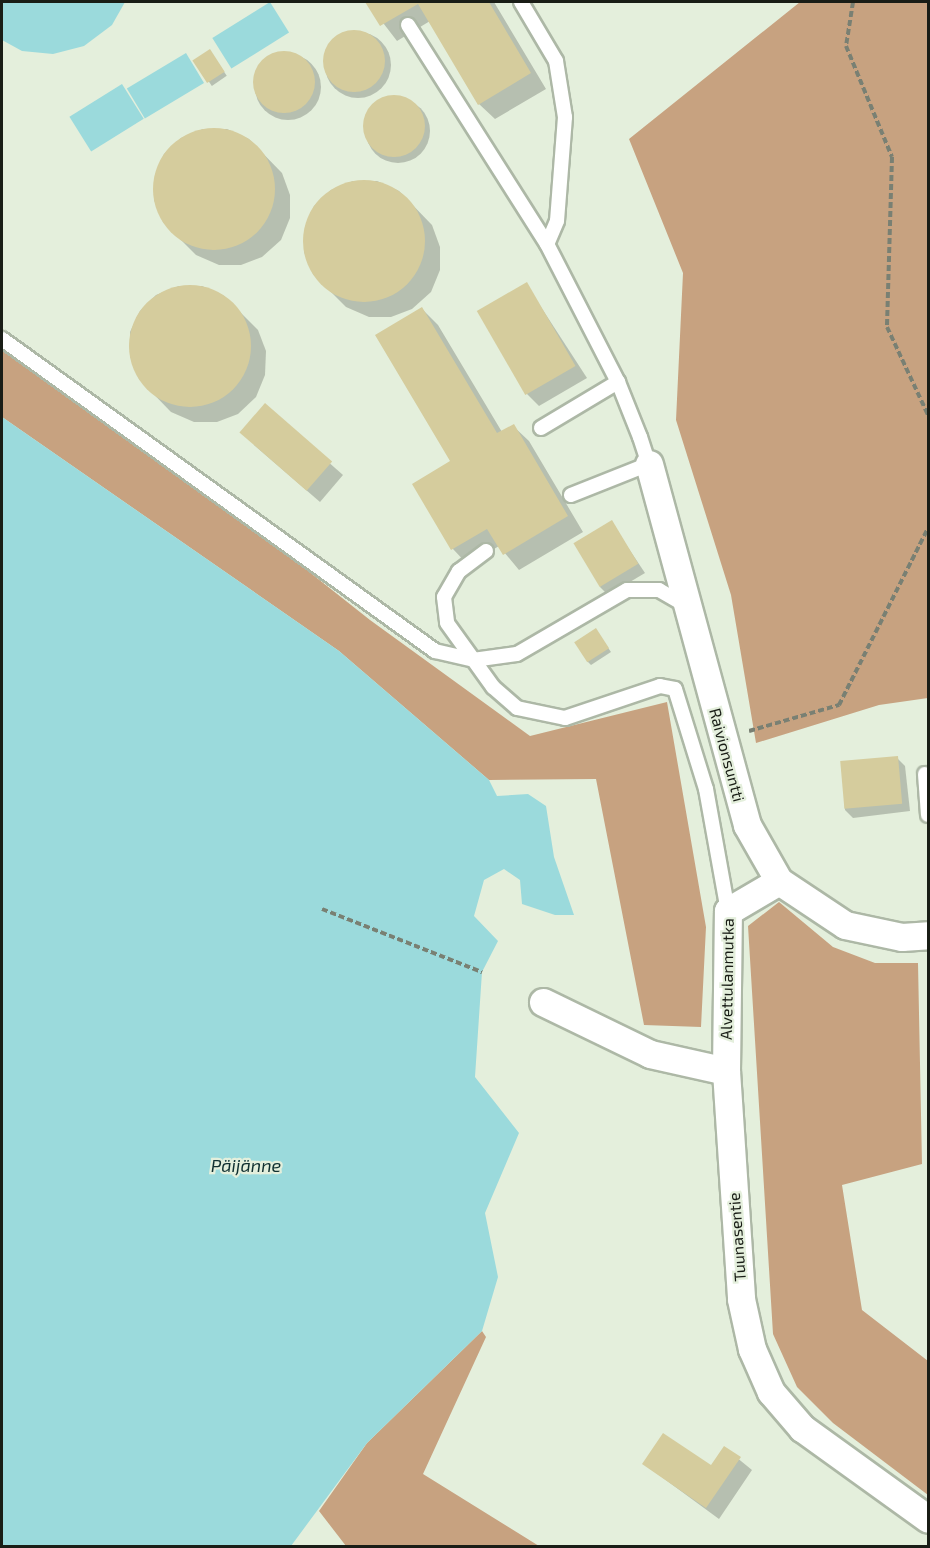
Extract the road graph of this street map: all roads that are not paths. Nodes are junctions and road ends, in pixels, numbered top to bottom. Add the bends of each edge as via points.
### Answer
1 (521, 2) edge
2 (408, 25) dead end
3 (547, 244) junction
4 (2, 339) edge
5 (618, 382) junction
6 (541, 428) dead end
7 (649, 464) junction
8 (571, 495) dead end
9 (486, 551) dead end
10 (687, 606) junction
11 (473, 660) junction
12 (925, 774) dead end
13 (928, 815) edge
14 (779, 880) junction
15 (728, 910) junction
16 (928, 935) edge
17 (543, 1002) dead end
18 (726, 1071) junction
19 (928, 1519) edge

1 - 3 lane via 556,61 565,117 557,221
2 - 3 lane
3 - 5 lane
4 - 11 lane via 435,651
5 - 6 lane
5 - 7 lane
7 - 8 lane
7 - 10 street, Raivionsuntti
9 - 11 lane via 459,571 444,597 447,623
10 - 11 lane via 659,590 627,590 517,654
10 - 14 street, Raivionsuntti via 747,825
11 - 15 lane via 517,708 541,717 565,718 660,686 675,689 706,789
12 - 13 lane
14 - 15 street, Alvettulanmutka
14 - 16 street, Raivionsuntti via 845,925 902,937
15 - 18 street, Alvettulanmutka
17 - 18 street via 650,1054
18 - 19 street, Tuunasentie via 741,1299 752,1349 771,1392 802,1428

